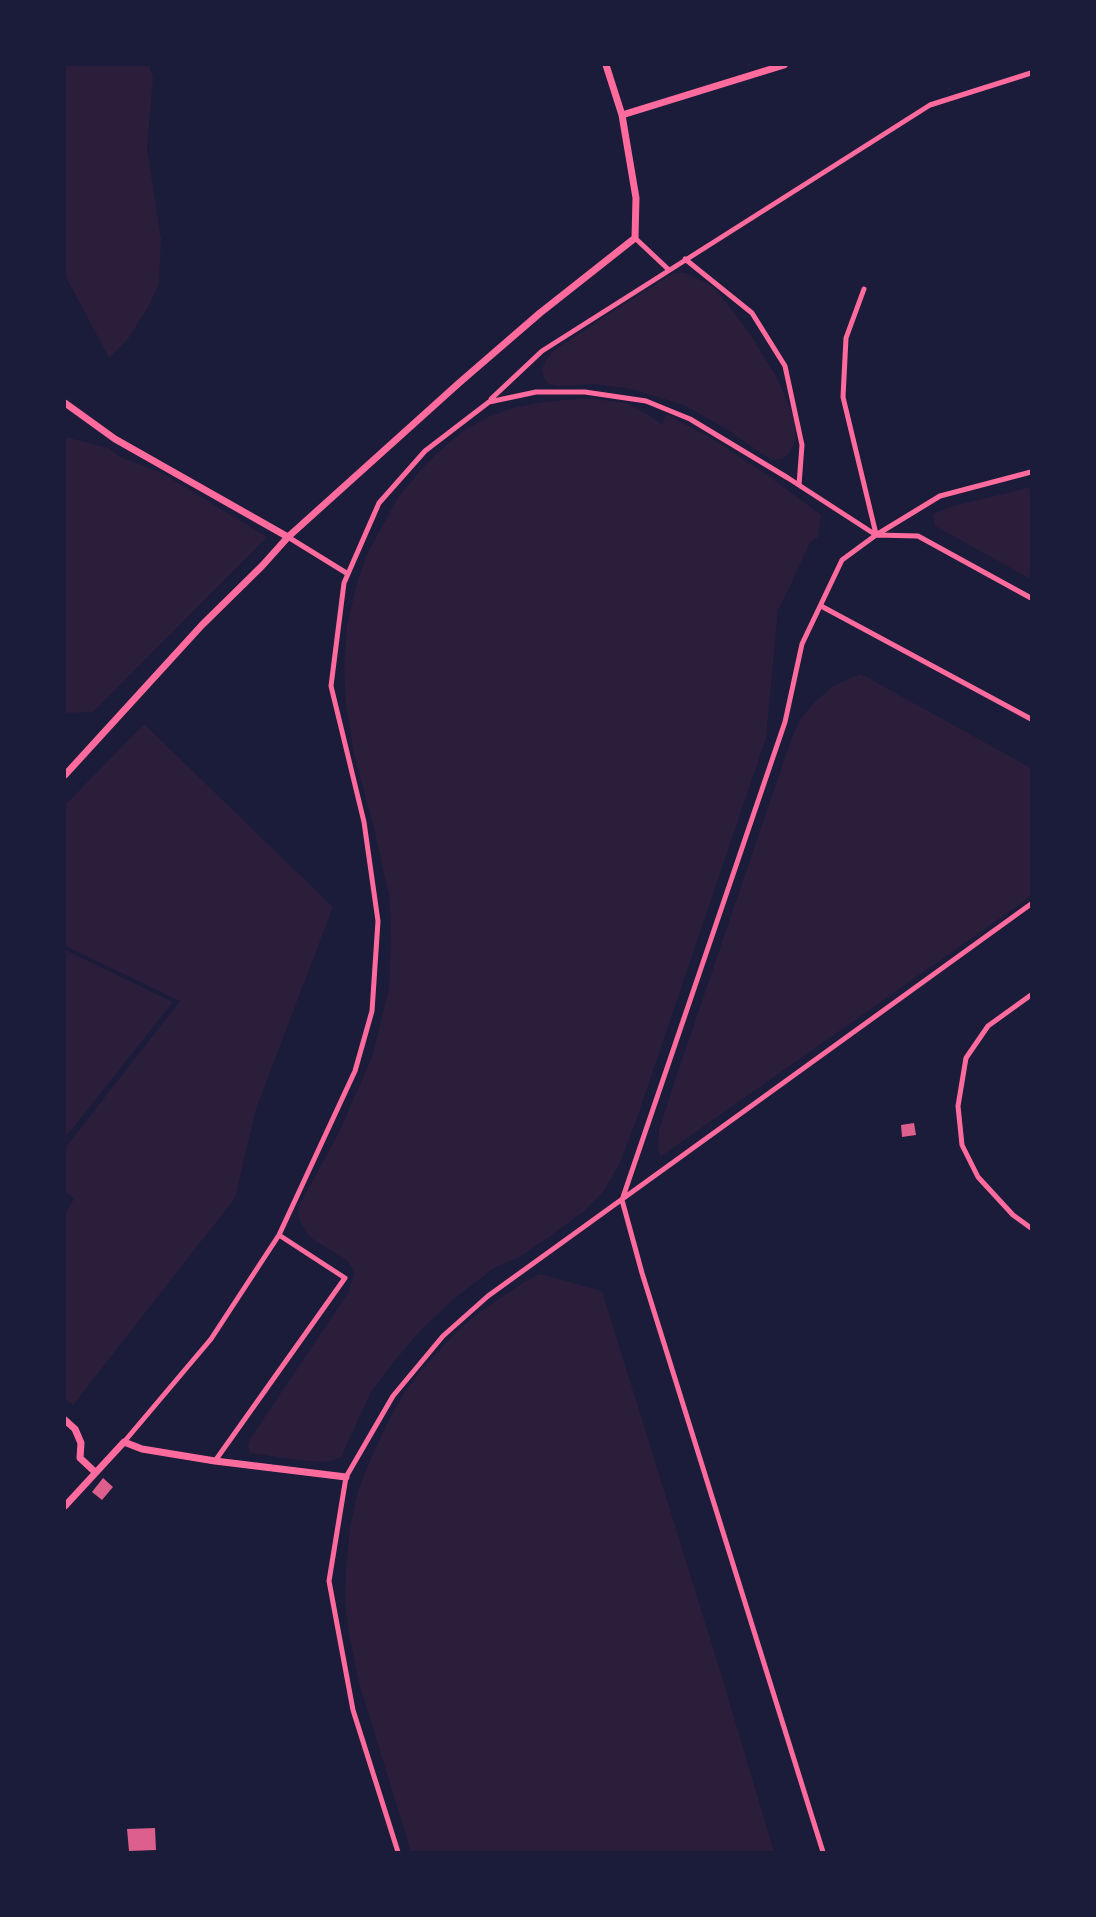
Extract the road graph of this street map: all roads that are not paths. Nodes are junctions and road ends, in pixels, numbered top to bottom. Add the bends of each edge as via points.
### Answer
1 (606, 65) edge
2 (784, 65) edge
3 (1031, 73) edge
4 (622, 115) junction
5 (635, 238) junction
6 (685, 259) junction
7 (669, 270) junction
8 (864, 289) dead end
9 (489, 401) junction
10 (65, 403) edge
11 (1031, 472) edge
12 (799, 485) junction
13 (876, 535) junction
14 (288, 537) junction
15 (348, 574) junction
16 (1031, 598) edge
17 (821, 606) junction
18 (1031, 719) edge
19 (65, 775) edge
20 (1031, 904) edge
21 (1031, 995) edge
22 (622, 1200) junction
23 (1031, 1228) edge
24 (279, 1235) junction
25 (65, 1420) edge
26 (124, 1442) junction
27 (215, 1461) junction
28 (95, 1472) junction
29 (346, 1477) junction
30 (65, 1506) edge
31 (398, 1852) edge
32 (823, 1852) edge

1 - 4 street
2 - 4 street
3 - 6 lane via 930,105
4 - 5 street via 636,198
5 - 7 lane
5 - 14 street via 540,313
6 - 7 lane
6 - 12 lane via 752,313 785,366 802,445
7 - 9 lane via 542,351
8 - 13 lane via 846,338 843,397
9 - 12 lane via 536,392 585,392 646,401 690,419
9 - 15 lane via 425,451 379,503
10 - 14 street via 115,439
11 - 13 lane via 940,496
12 - 13 lane
13 - 16 lane via 918,537
13 - 17 lane via 842,561
14 - 15 lane
14 - 19 street
15 - 24 lane via 331,686 364,822 379,921 372,1011 355,1071
17 - 18 lane
17 - 22 lane via 803,644 785,722
20 - 22 lane
21 - 23 lane via 988,1026 966,1058 958,1107 962,1145 978,1178
22 - 29 lane via 488,1296 443,1336 393,1396
22 - 32 lane
24 - 26 lane via 211,1339
24 - 27 lane via 345,1278
25 - 28 street via 81,1443 80,1458
26 - 27 street
26 - 28 street
27 - 29 street
28 - 30 street
29 - 31 lane via 329,1581 353,1710

